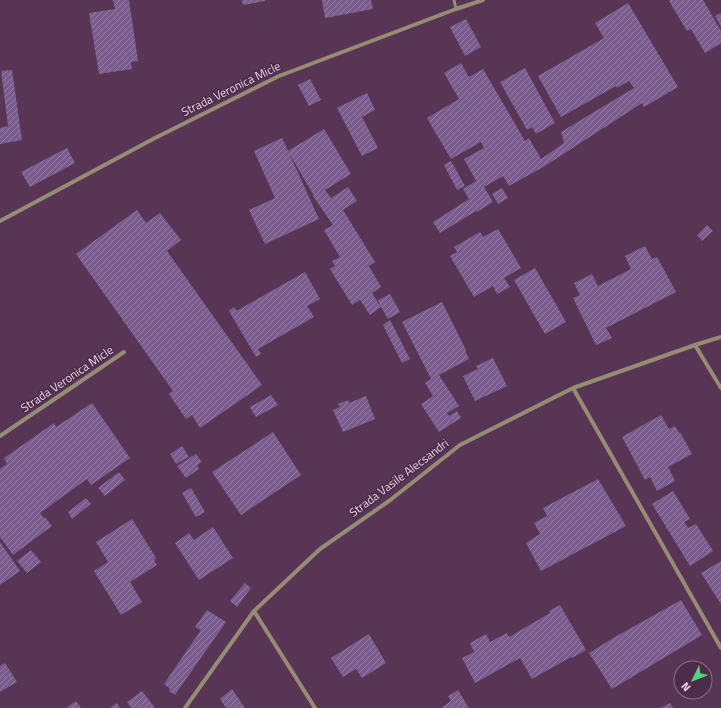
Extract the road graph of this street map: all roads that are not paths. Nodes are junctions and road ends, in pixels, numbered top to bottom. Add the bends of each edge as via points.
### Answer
1 (454, 0) edge
2 (483, 0) edge
3 (456, 9) junction
4 (0, 221) edge
5 (721, 337) edge
6 (695, 345) junction
7 (124, 352) dead end
8 (573, 388) junction
9 (721, 388) edge
10 (0, 436) edge
11 (254, 611) junction
12 (721, 648) edge
13 (185, 708) edge
14 (315, 708) edge

1 - 3 lane
2 - 3 street, Strada Veronica Micle
3 - 4 street, Strada Veronica Micle via 279,76
5 - 6 street, Strada Vasile Alecsandri
6 - 8 street, Strada Vasile Alecsandri
6 - 9 street
7 - 10 street, Strada Veronica Micle
8 - 11 street, Strada Vasile Alecsandri via 460,445 389,501 320,549
8 - 12 street
11 - 13 street, Strada Vasile Alecsandri
11 - 14 street

